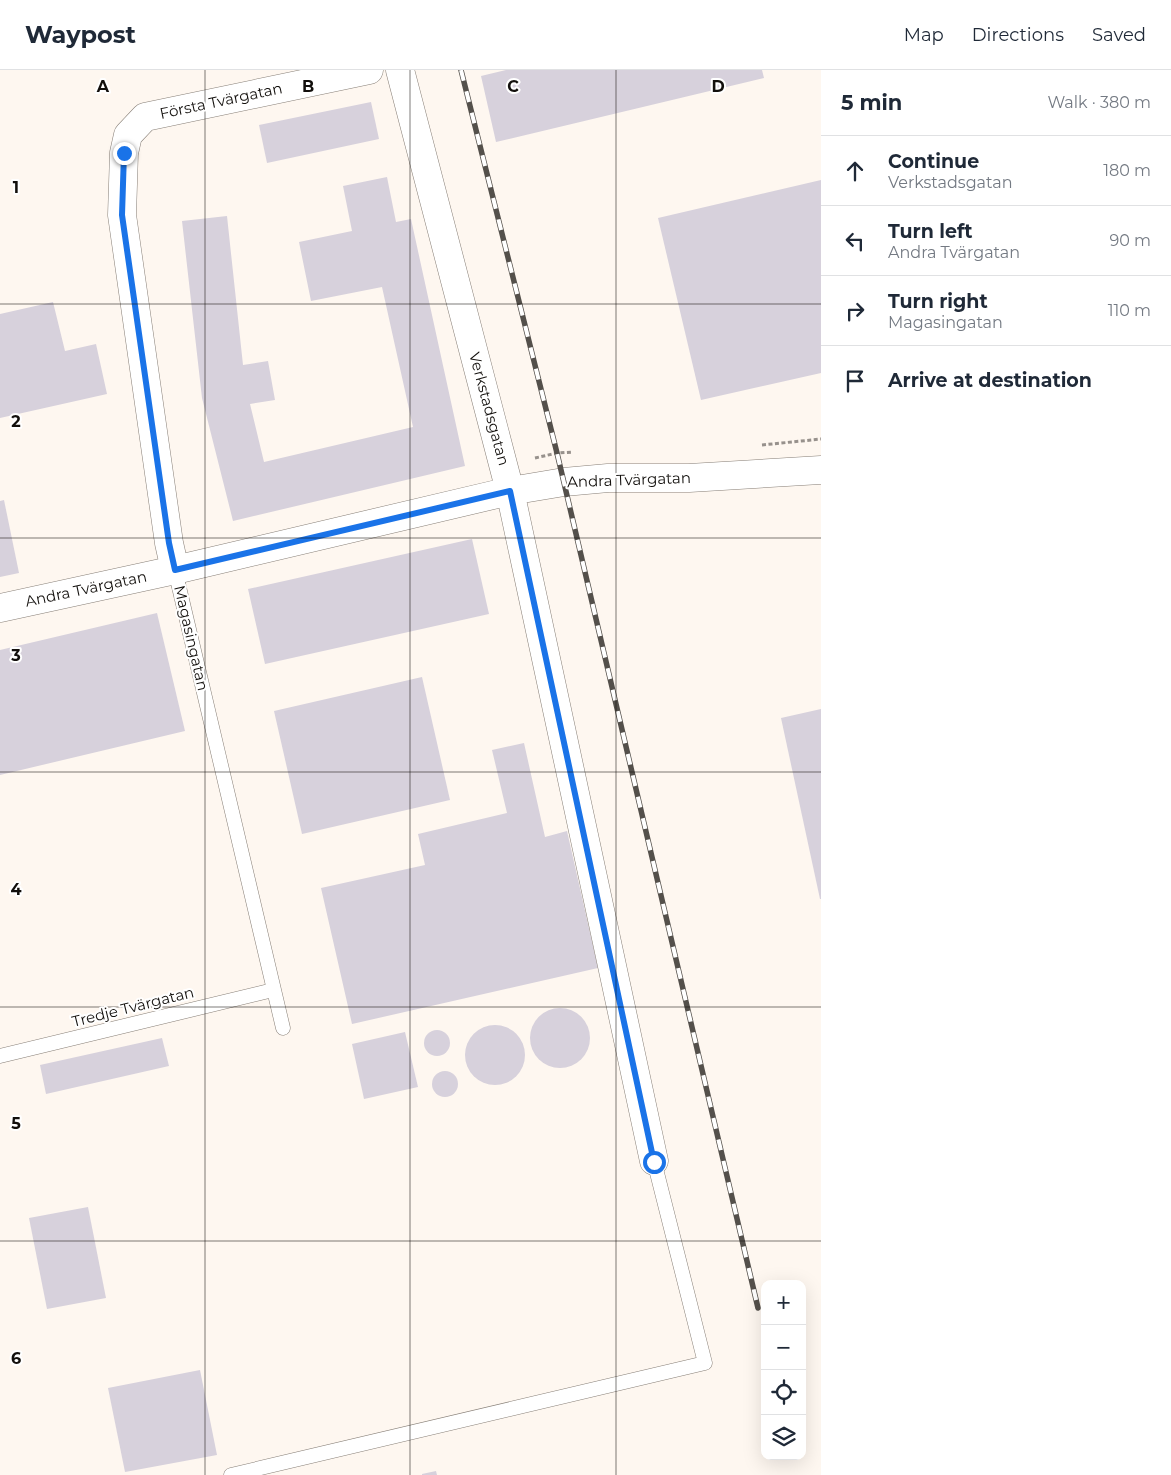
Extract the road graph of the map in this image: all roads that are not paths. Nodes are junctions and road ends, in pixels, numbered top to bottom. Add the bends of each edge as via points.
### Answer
1 (369, 70) edge
2 (400, 70) edge
3 (124, 153) joint
4 (821, 470) edge
5 (510, 491) junction
6 (175, 570) junction
7 (0, 608) edge
8 (273, 990) junction
9 (283, 1028) dead end
10 (0, 1056) edge
11 (654, 1162) joint
12 (231, 1475) edge

1 - 3 street, Första Tvärgatan via 146,117 128,135
2 - 5 street, Verkstadsgatan
3 - 6 street, Magasingatan via 122,215
4 - 5 street, Andra Tvärgatan via 689,478 608,478
5 - 6 street, Andra Tvärgatan
5 - 11 street, Verkstadsgatan
6 - 7 street, Andra Tvärgatan
6 - 8 lane, Magasingatan
8 - 9 lane, Magasingatan
8 - 10 lane, Tredje Tvärgatan
11 - 12 lane via 704,1363

